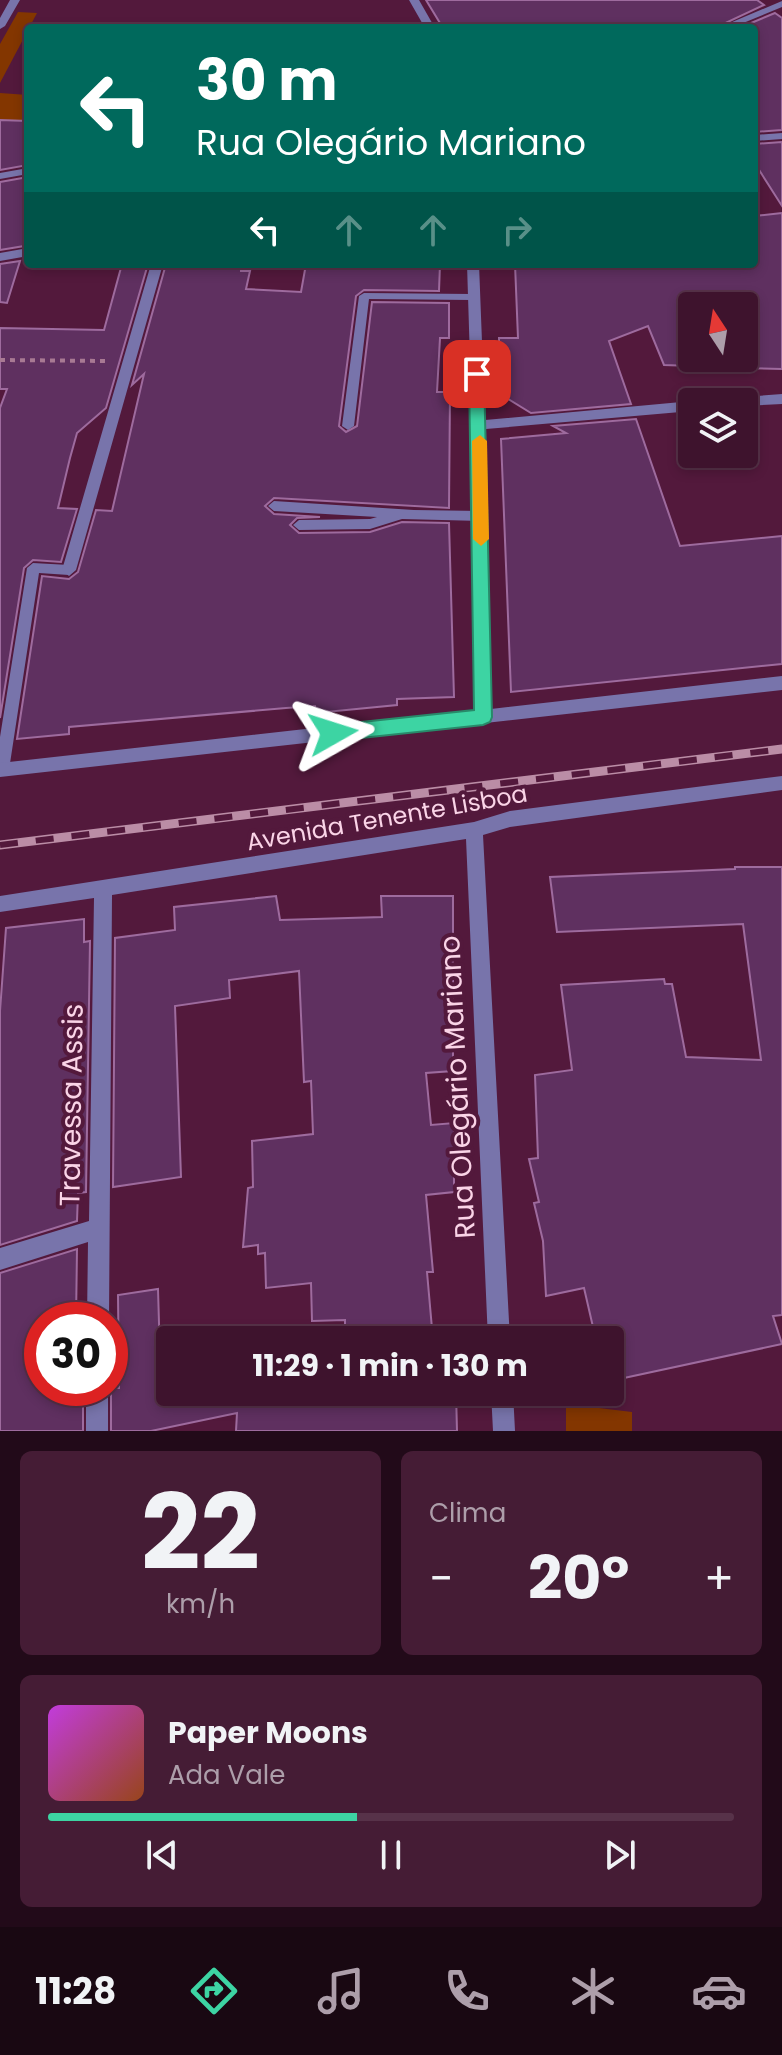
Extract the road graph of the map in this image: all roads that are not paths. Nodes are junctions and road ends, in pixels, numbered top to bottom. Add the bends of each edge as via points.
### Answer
1 (15, 0) edge
2 (414, 0) edge
3 (782, 4) edge
4 (428, 24) edge
5 (733, 24) edge
6 (0, 26) edge
7 (782, 136) edge
8 (758, 138) edge
9 (24, 172) edge
10 (0, 176) edge
11 (24, 253) edge
12 (0, 257) edge
13 (156, 268) edge
14 (473, 268) edge
15 (472, 297) junction
16 (782, 399) edge
17 (758, 401) edge
18 (678, 407) edge
19 (479, 425) junction
20 (348, 426) dead end
21 (274, 506) dead end
22 (405, 514) junction
23 (481, 516) junction
24 (299, 525) dead end
25 (69, 570) joint
26 (16, 672) junction
27 (0, 673) edge
28 (782, 683) edge
29 (483, 717) junction
30 (1, 770) edge
31 (782, 783) edge
32 (474, 830) junction
33 (103, 890) junction
34 (0, 904) edge
35 (99, 1228) junction
36 (0, 1259) edge
37 (98, 1302) edge
38 (498, 1326) edge
39 (97, 1406) edge
40 (503, 1406) edge
41 (97, 1431) edge
42 (504, 1431) edge

1 - 6 street
2 - 4 street
3 - 5 street
7 - 8 street
9 - 10 lane
11 - 12 street
13 - 25 street
14 - 15 street
15 - 19 street
15 - 20 lane via 364,296
16 - 17 street
18 - 19 street
19 - 23 street
21 - 22 lane
22 - 23 lane
22 - 24 lane via 370,524
23 - 29 street
25 - 26 lane via 33,568
26 - 27 lane
26 - 30 lane
28 - 29 street
29 - 30 street
31 - 32 street, Avenida Tenente Lisboa via 510,819
32 - 33 street, Avenida Tenente Lisboa
32 - 38 street, Rua Olegário Mariano
33 - 34 street, Avenida Tenente Lisboa
33 - 35 street, Travessa Assis
35 - 36 street
35 - 37 street, Travessa Assis
39 - 41 street
40 - 42 street

